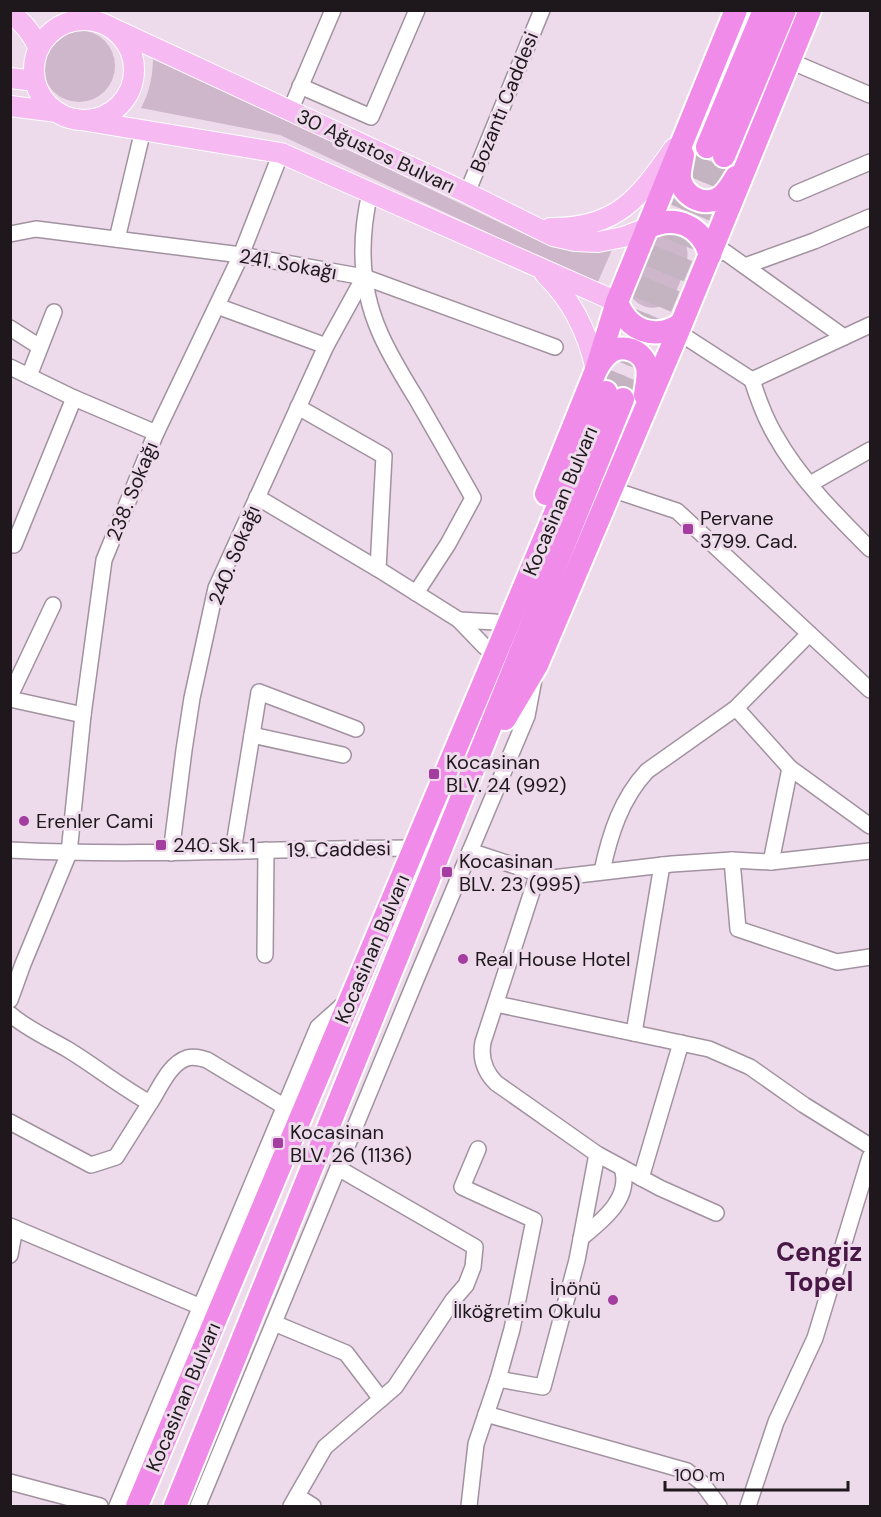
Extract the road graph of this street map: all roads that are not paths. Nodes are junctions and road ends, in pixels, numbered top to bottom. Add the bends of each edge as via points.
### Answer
1 (333, 10) edge
2 (417, 10) edge
3 (542, 10) edge
4 (736, 10) edge
5 (764, 10) edge
6 (784, 10) edge
7 (810, 10) edge
8 (10, 13) edge
9 (75, 15) edge
10 (110, 27) junction
11 (39, 48) junction
12 (790, 61) junction
13 (10, 78) edge
14 (35, 81) junction
15 (300, 86) junction
16 (870, 96) edge
17 (10, 106) edge
18 (290, 111) junction
19 (66, 115) junction
20 (689, 127) junction
21 (143, 130) junction
22 (281, 153) junction
23 (751, 154) junction
24 (870, 161) edge
25 (370, 193) junction
26 (466, 193) junction
27 (796, 193) dead end
28 (870, 217) edge
29 (535, 226) junction
30 (647, 228) junction
31 (10, 234) edge
32 (117, 239) junction
33 (241, 255) junction
34 (710, 255) junction
35 (745, 266) junction
36 (538, 268) junction
37 (364, 277) junction
38 (617, 302) junction
39 (217, 306) junction
40 (54, 312) dead end
41 (870, 325) edge
42 (10, 328) edge
43 (680, 328) junction
44 (844, 337) junction
45 (326, 346) junction
46 (40, 347) junction
47 (555, 347) dead end
48 (10, 367) edge
49 (596, 370) junction
50 (29, 376) junction
51 (752, 380) junction
52 (74, 398) junction
53 (298, 407) junction
54 (642, 415) junction
55 (156, 433) junction
56 (868, 457) edge
57 (810, 484) junction
58 (611, 489) junction
59 (257, 497) junction
60 (17, 546) edge
61 (870, 549) edge
62 (378, 569) junction
63 (416, 593) junction
64 (53, 605) dead end
65 (459, 620) junction
66 (495, 622) junction
67 (809, 634) junction
68 (485, 647) junction
69 (537, 665) junction
70 (870, 690) edge
71 (10, 697) edge
72 (736, 708) junction
73 (83, 715) junction
74 (356, 729) dead end
75 (252, 735) junction
76 (344, 755) dead end
77 (790, 768) junction
78 (447, 772) junction
79 (467, 783) junction
80 (870, 826) edge
81 (415, 848) junction
82 (10, 850) edge
83 (266, 850) junction
84 (233, 851) junction
85 (470, 851) junction
86 (870, 852) edge
87 (69, 853) junction
88 (171, 853) junction
89 (732, 860) junction
90 (771, 862) junction
91 (662, 865) junction
92 (602, 871) junction
93 (538, 873) junction
94 (265, 955) dead end
95 (870, 957) edge
96 (352, 996) junction
97 (10, 1000) edge
98 (495, 1004) junction
99 (10, 1014) edge
100 (634, 1033) junction
101 (681, 1043) junction
102 (150, 1103) junction
103 (285, 1107) junction
104 (10, 1122) edge
105 (870, 1146) edge
106 (478, 1149) dead end
107 (597, 1154) junction
108 (870, 1157) edge
109 (338, 1168) junction
110 (622, 1168) junction
111 (641, 1178) junction
112 (716, 1213) dead end
113 (13, 1227) edge
114 (581, 1238) junction
115 (10, 1255) edge
116 (201, 1307) junction
117 (274, 1323) junction
118 (498, 1379) junction
119 (381, 1399) junction
120 (486, 1413) junction
121 (10, 1482) edge
122 (294, 1502) edge
123 (100, 1506) edge
124 (117, 1506) edge
125 (137, 1506) edge
126 (175, 1506) edge
127 (198, 1506) edge
128 (313, 1506) edge
129 (469, 1506) edge
130 (719, 1506) edge
131 (748, 1506) edge

1 - 15 street
2 - 15 street via 371,117
3 - 26 street, Bozantı Caddesi
4 - 20 highway
5 - 6 highway via 715,152
7 - 12 highway
8 - 11 main road via 30,32
9 - 10 main road
9 - 11 main road via 72,21 54,29
10 - 18 main road, 30 Ağustos Bulvarı
10 - 19 main road via 129,49 133,68 126,96 113,110 95,118
11 - 14 main road via 34,62
12 - 16 street
12 - 23 highway
13 - 14 main road
14 - 19 main road via 43,99
15 - 18 street
17 - 19 main road, 30 Ağustos Bulvarı
18 - 26 main road, 30 Ağustos Bulvarı
19 - 21 main road, 30 Ağustos Bulvarı
20 - 23 highway via 680,181 697,200 710,201 723,195
20 - 29 main road via 648,184 619,212 575,227
20 - 30 highway
21 - 22 main road, 30 Ağustos Bulvarı
21 - 32 street
22 - 25 main road, 30 Ağustos Bulvarı
22 - 33 street, 238. Sokağı
23 - 34 highway
24 - 27 street
25 - 36 main road, 30 Ağustos Bulvarı
25 - 37 street via 363,226
26 - 29 main road, 30 Ağustos Bulvarı
28 - 35 street
29 - 30 main road, 30 Ağustos Bulvarı via 553,236 587,242 611,240
30 - 34 highway via 670,221 686,225 704,240
30 - 38 highway
31 - 32 street, 241. Sokağı via 36,229
32 - 33 street, 241. Sokağı
33 - 37 street, 241. Sokağı
33 - 39 street, 238. Sokağı
34 - 35 street via 725,252
34 - 43 highway
35 - 44 street
36 - 38 main road, 30 Ağustos Bulvarı
36 - 49 main road via 574,311 588,339
37 - 45 street, 240. Sokağı
37 - 47 street, 241. Sokağı
37 - 63 street via 380,334 473,498
38 - 43 highway via 624,316 643,330
38 - 49 highway
39 - 45 street
39 - 55 street, 238. Sokağı
40 - 46 street
41 - 44 street
42 - 46 street
43 - 51 street
43 - 54 highway
44 - 51 street
45 - 53 street, 240. Sokağı
46 - 50 street
48 - 50 street
49 - 54 highway via 614,350 626,348 642,357 648,373
49 - 66 highway
50 - 52 street
51 - 57 street via 775,435
52 - 55 street
52 - 60 street
53 - 59 street, 240. Sokağı
53 - 62 street via 384,456
54 - 58 highway
55 - 73 street, 238. Sokağı via 104,560
56 - 57 street
57 - 61 street
58 - 67 street via 677,511
58 - 69 highway
59 - 62 street
59 - 88 street, 240. Sokağı via 216,588 192,698
62 - 63 street
63 - 65 street
64 - 71 street
65 - 66 street
65 - 68 street
66 - 68 highway
67 - 70 street
67 - 72 street
68 - 78 highway via 467,692
69 - 79 highway
69 - 85 street via 527,716
71 - 73 street
72 - 77 street
72 - 92 street via 638,780 617,819
73 - 87 street, 238. Sokağı
74 - 75 street via 259,692
75 - 76 street
75 - 84 street
77 - 80 street
77 - 90 street
78 - 79 highway, Kocasinan Bulvarı via 614,395
78 - 81 highway, Kocasinan Bulvarı
79 - 126 highway, Kocasinan Bulvarı
81 - 83 street, 19. Caddesi
81 - 96 highway, Kocasinan Bulvarı
82 - 87 street, 19. Caddesi
83 - 84 street, 19. Caddesi
83 - 94 street
84 - 88 street, 19. Caddesi
85 - 93 street
85 - 109 street
86 - 90 street
87 - 88 street, 19. Caddesi
87 - 97 street, 238. Sokağı
89 - 90 street
89 - 91 street
89 - 95 street via 738,929 837,962
91 - 92 street
91 - 100 street
92 - 93 street via 552,878
93 - 98 street
96 - 103 street via 318,1027
96 - 125 highway, Kocasinan Bulvarı
98 - 100 street
98 - 107 street via 482,1049 483,1064 490,1077
99 - 102 street
100 - 101 street
101 - 105 street via 709,1049 750,1067
101 - 111 street
102 - 103 street via 173,1067 186,1058 196,1057
102 - 104 street via 116,1157 92,1165
103 - 116 street
106 - 118 street via 462,1187 534,1220
107 - 110 street
107 - 114 street
108 - 131 street via 815,1338 776,1422
109 - 117 street
109 - 119 street via 475,1247 466,1285 395,1387
110 - 111 street
110 - 114 street via 625,1179 620,1197
111 - 112 street
113 - 115 street
113 - 116 street
114 - 118 street via 543,1387
116 - 124 street
117 - 119 street via 346,1353
117 - 127 street
118 - 120 street
119 - 122 street via 325,1447
120 - 129 street via 476,1444
120 - 130 street via 687,1471
121 - 123 street
122 - 128 street

